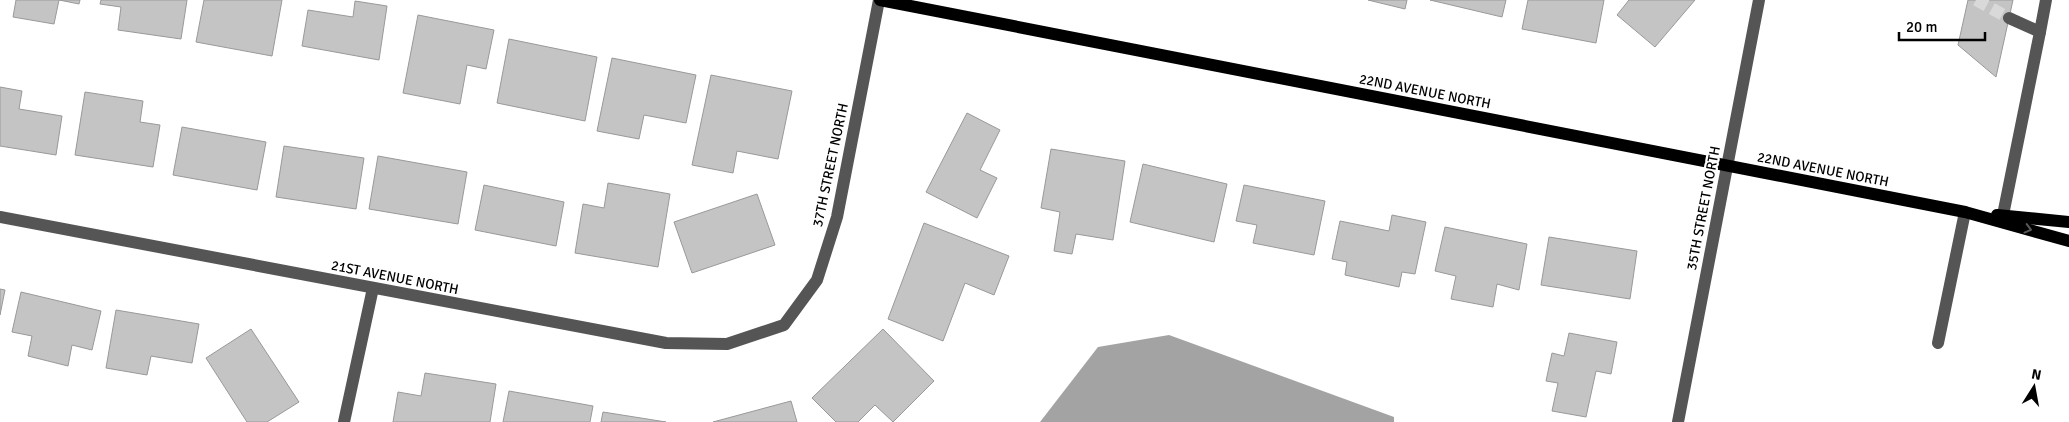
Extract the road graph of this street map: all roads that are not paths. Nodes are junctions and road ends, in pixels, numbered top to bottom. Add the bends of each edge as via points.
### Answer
1 (879, 0) edge
2 (1759, 0) edge
3 (2046, 0) edge
4 (2009, 18) tunnel mouth
5 (2040, 32) junction
6 (1726, 165) junction
7 (1964, 212) junction
8 (2003, 215) junction
9 (0, 217) edge
10 (2069, 222) edge
11 (2069, 241) edge
12 (373, 288) junction
13 (784, 325) joint
14 (1938, 343) dead end
15 (344, 422) edge
16 (1678, 422) edge

1 - 6 main road, 22ND AVENUE NORTH
1 - 13 street, 37TH STREET NORTH via 837,217 816,280
2 - 6 street, 35TH STREET NORTH
3 - 5 street
4 - 5 street
5 - 8 street
6 - 7 main road, 22ND AVENUE NORTH
6 - 16 street, 35TH STREET NORTH
7 - 8 main road, 22ND AVENUE NORTH
7 -> 11 main road, 22ND AVENUE NORTH
7 - 14 street
8 - 10 main road, 22ND AVENUE NORTH
9 - 12 street, 21ST AVENUE NORTH
12 - 13 street, 21ST AVENUE NORTH via 666,343 727,344
12 - 15 street

